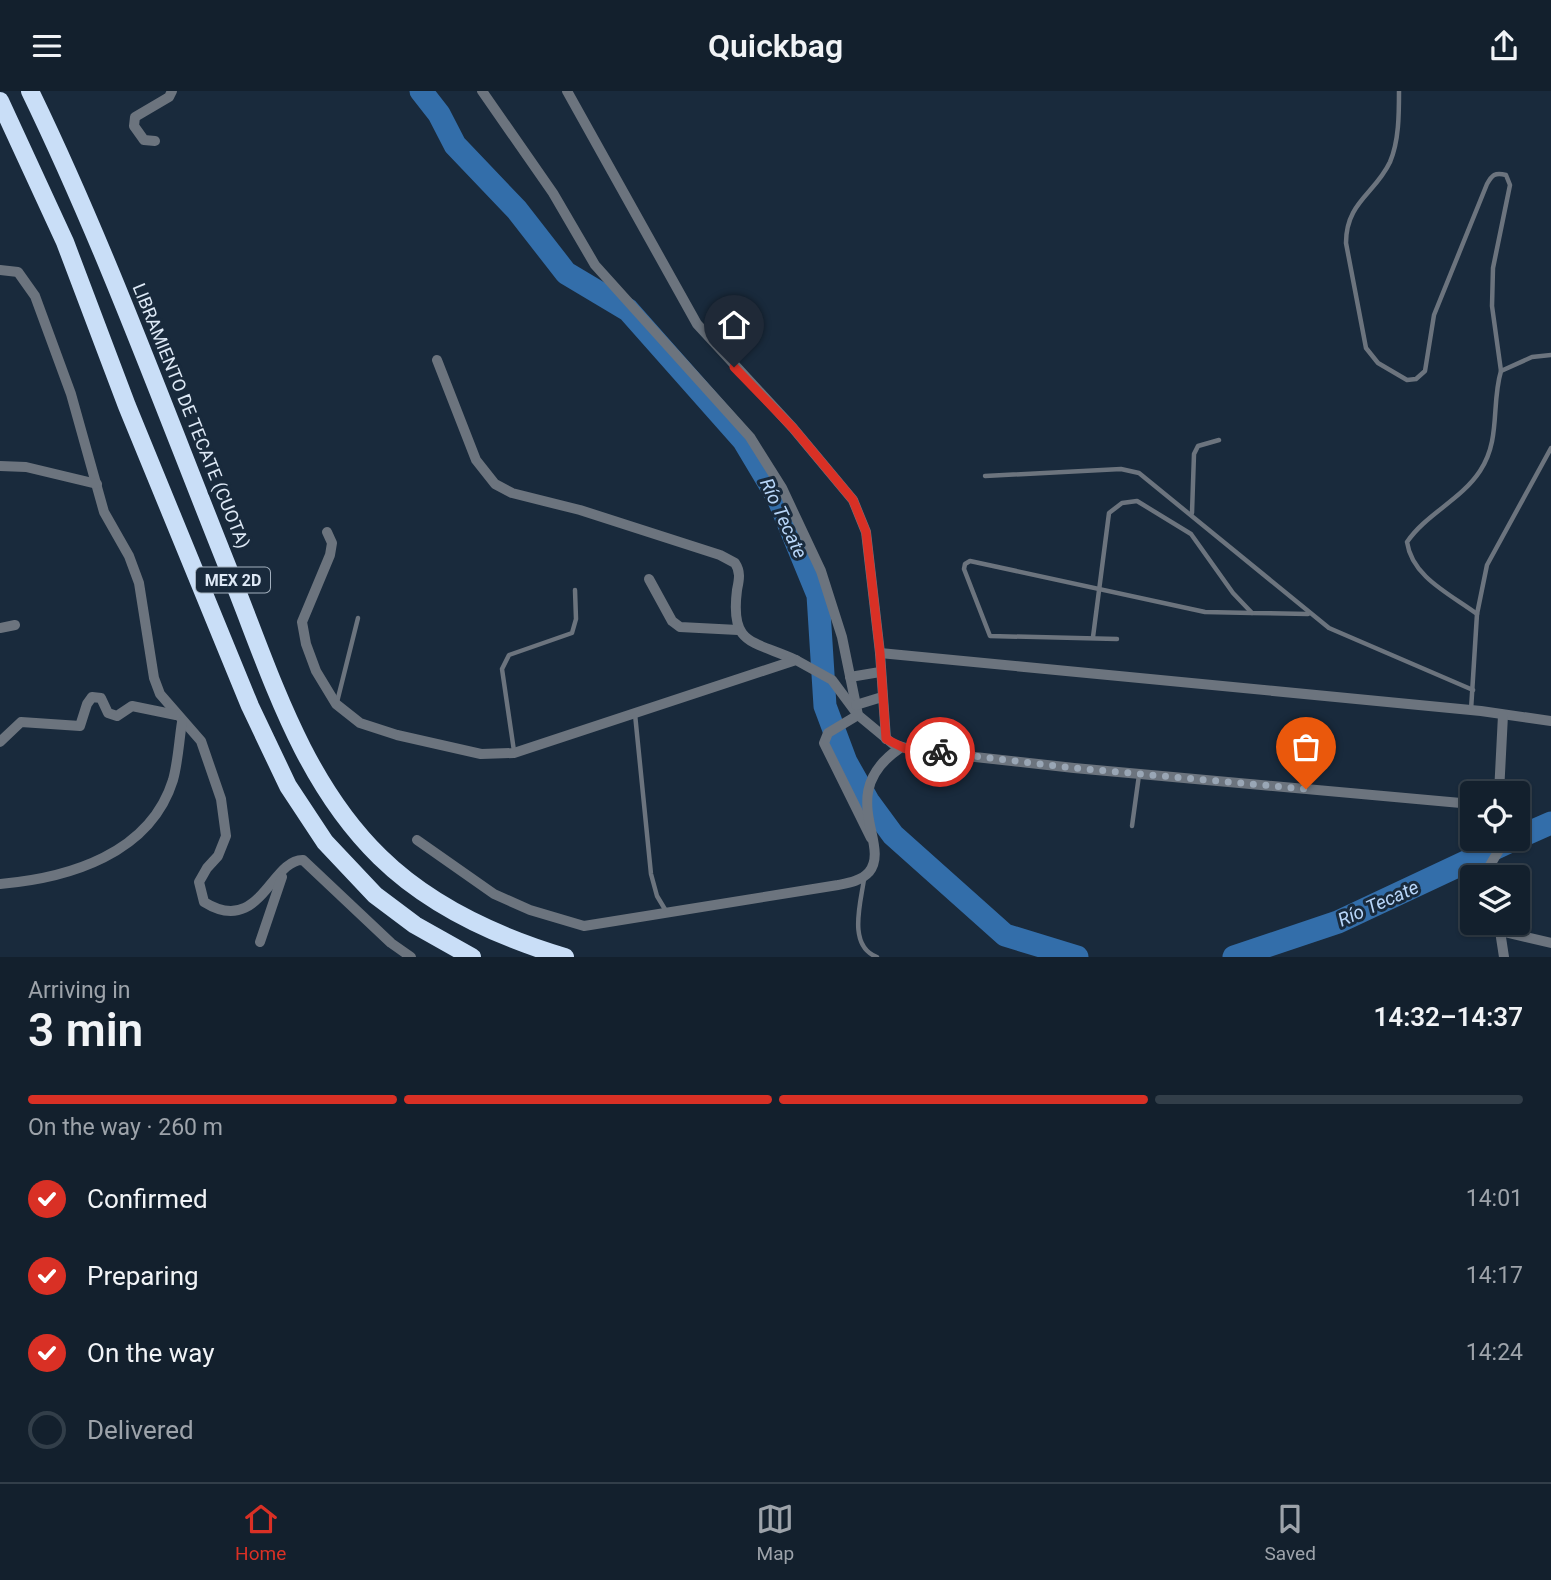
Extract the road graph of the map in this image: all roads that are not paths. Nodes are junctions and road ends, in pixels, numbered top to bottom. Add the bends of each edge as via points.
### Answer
1 (30, 91) edge
2 (172, 91) edge
3 (482, 91) edge
4 (567, 91) edge
5 (1399, 91) edge
6 (0, 101) edge
7 (155, 141) dead end
8 (0, 270) edge
9 (1551, 355) edge
10 (437, 360) dead end
11 (1501, 371) junction
12 (1219, 440) dead end
13 (1551, 448) edge
14 (0, 466) edge
15 (985, 476) dead end
16 (97, 484) junction
17 (1191, 514) junction
18 (327, 532) dead end
19 (649, 579) dead end
20 (1099, 587) junction
21 (575, 590) dead end
22 (1252, 613) junction
23 (1309, 614) junction
24 (1477, 614) junction
25 (358, 618) dead end
26 (15, 625) dead end
27 (0, 628) edge
28 (738, 630) junction
29 (1093, 637) junction
30 (1117, 639) dead end
31 (880, 653) junction
32 (796, 660) junction
33 (880, 672) junction
34 (850, 677) junction
35 (1473, 690) junction
36 (882, 697) junction
37 (336, 703) junction
38 (857, 710) junction
39 (1471, 711) junction
40 (635, 713) junction
41 (1503, 715) junction
42 (179, 718) junction
43 (1551, 722) edge
44 (886, 739) junction
45 (0, 742) edge
46 (900, 748) junction
47 (514, 753) junction
48 (1139, 774) junction
49 (1500, 781) edge
50 (1460, 803) edge
51 (1132, 826) dead end
52 (871, 838) junction
53 (417, 840) dead end
54 (285, 869) junction
55 (864, 876) junction
56 (0, 884) edge
57 (668, 915) junction
58 (1501, 935) edge
59 (1517, 935) edge
60 (260, 942) dead end
61 (1551, 943) edge
62 (411, 957) edge
63 (472, 957) edge
64 (565, 957) edge
65 (877, 957) edge
66 (1504, 957) edge

1 - 64 highway, LIBRAMIENTO DE TECATE (CUOTA) / MEX 2D via 92,223 295,737 322,785 380,857 432,899 486,928
2 - 7 street via 135,117 134,126 145,139
3 - 34 street via 553,193 595,265 750,437 782,488 821,571
4 - 31 street via 697,324 853,500 866,532
5 - 11 lane via 1399,122 1390,163 1354,208 1346,227 1366,348 1378,363 1407,380 1425,371 1434,315 1486,184 1498,173 1506,175 1510,185 1493,268 1492,306
6 - 63 highway, MEX 2D via 65,242 127,406 250,706 288,786 325,842 375,895 415,925
8 - 16 street via 18,272 35,296
9 - 11 lane
10 - 28 street via 476,460 495,484 735,563 739,577 734,619
11 - 24 lane via 1494,442 1481,470 1407,542 1416,569
12 - 17 lane via 1198,446 1194,454
13 - 24 lane via 1497,543
14 - 16 street via 26,467
15 - 17 lane via 1132,470
16 - 42 street via 104,512 139,583 154,678
17 - 23 lane
18 - 37 street via 332,543 330,555 302,622 316,671
19 - 28 street via 680,627
20 - 22 lane via 1205,612
20 - 22 lane via 1109,513 1122,503 1137,501 1191,534
20 - 29 lane
20 - 29 lane via 970,561 964,569 990,636
21 - 47 lane via 572,633 509,655 502,669
22 - 23 lane
23 - 35 lane via 1346,637
24 - 35 lane
25 - 37 lane
26 - 27 street
28 - 32 street
29 - 30 lane
31 - 33 street
31 - 39 street
32 - 38 street via 832,680
32 - 40 street
33 - 34 street
33 - 36 street
34 - 38 street
35 - 39 lane
36 - 38 street
36 - 44 street
37 - 47 street via 359,723 397,735 481,754
38 - 44 street
38 - 52 street via 823,739
39 - 41 street
40 - 47 street
40 - 57 lane via 651,874
41 - 43 street
41 - 49 street
42 - 45 street via 132,706 117,716 108,713 101,698 92,697 80,726 21,722
42 - 54 street via 207,753 226,824 218,856 200,883 204,902 236,910 247,906 261,898
42 - 56 street via 173,779 151,824 120,849 82,869
44 - 46 street
46 - 48 street
46 - 52 street via 873,774 868,801
48 - 50 street
48 - 51 lane
52 - 55 street via 874,858
53 - 57 street via 494,894 530,910 584,926
54 - 60 street
54 - 62 street via 289,863 303,860
55 - 57 street via 838,885
55 - 65 lane via 857,927 870,955
58 - 66 street
59 - 61 street

